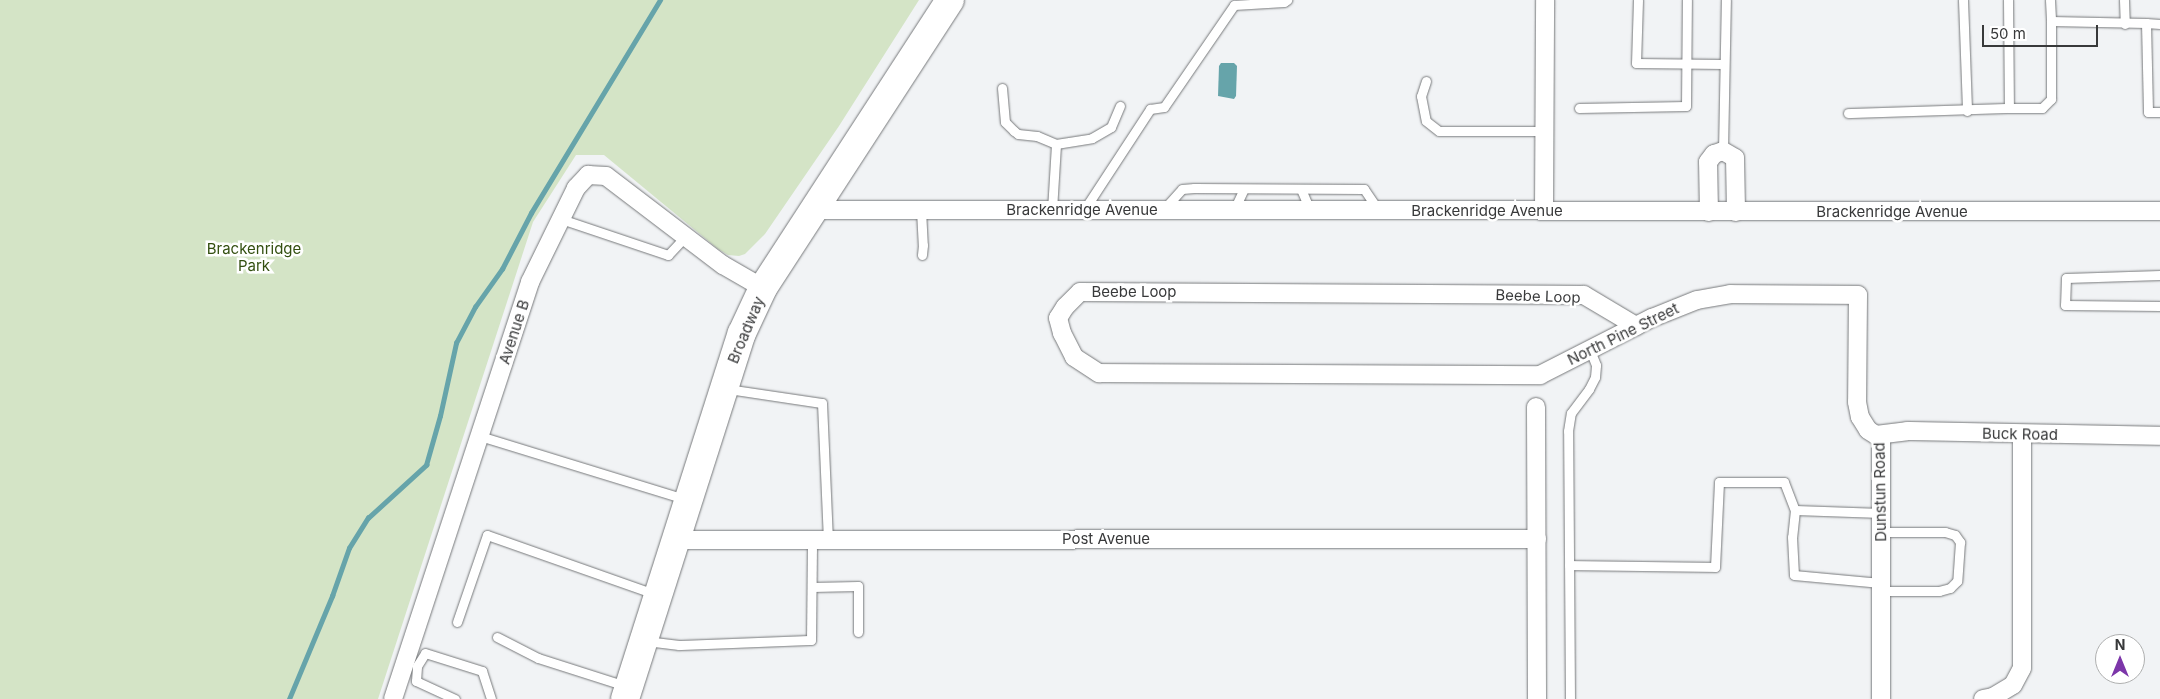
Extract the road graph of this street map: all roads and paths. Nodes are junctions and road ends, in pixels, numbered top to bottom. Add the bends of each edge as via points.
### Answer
1 (950, 0) edge
2 (1287, 0) edge
3 (1545, 0) edge
4 (1638, 0) edge
5 (1687, 0) edge
6 (1726, 0) edge
7 (1963, 0) edge
8 (2008, 0) edge
9 (2050, 0) edge
10 (2124, 0) edge
11 (2052, 21) junction
12 (2125, 24) junction
13 (2146, 24) junction
14 (2160, 24) edge
15 (1686, 64) junction
16 (1724, 64) junction
17 (1426, 81) dead end
18 (1002, 88) dead end
19 (1120, 106) dead end
20 (1579, 108) dead end
21 (2008, 108) junction
22 (1967, 111) junction
23 (2160, 112) edge
24 (1848, 113) dead end
25 (1546, 131) junction
26 (1056, 144) junction
27 (1724, 151) junction
28 (1244, 188) junction
29 (1301, 189) junction
30 (814, 210) junction
31 (922, 210) junction
32 (1052, 210) junction
33 (1084, 210) junction
34 (1163, 210) junction
35 (1234, 210) junction
36 (1310, 210) junction
37 (1379, 211) junction
38 (1544, 211) junction
39 (1710, 212) junction
40 (1736, 212) junction
41 (2160, 212) edge
42 (561, 219) junction
43 (686, 236) junction
44 (922, 255) dead end
45 (2160, 275) edge
46 (763, 288) junction
47 (1858, 295) joint
48 (2160, 306) edge
49 (1636, 326) junction
50 (1590, 350) junction
51 (1540, 375) joint
52 (723, 389) junction
53 (1536, 407) dead end
54 (2022, 434) junction
55 (480, 436) junction
56 (1881, 436) junction
57 (2160, 436) edge
58 (688, 500) junction
59 (1795, 510) junction
60 (1881, 513) junction
61 (1881, 532) junction
62 (1537, 539) junction
63 (675, 540) junction
64 (820, 540) junction
65 (1569, 565) junction
66 (812, 587) junction
67 (1881, 587) junction
68 (658, 595) junction
69 (457, 622) dead end
70 (858, 632) dead end
71 (497, 637) dead end
72 (643, 641) junction
73 (411, 664) junction
74 (627, 693) edge
75 (393, 699) edge
76 (455, 699) edge
77 (492, 699) edge
78 (1537, 699) edge
79 (1570, 699) edge
80 (1882, 699) edge
81 (1983, 699) edge

1 - 30 main road, Broadway
2 - 33 lane via 1234,5 1164,107 1150,109
3 - 25 street
4 - 15 lane via 1636,63
5 - 15 lane
6 - 16 lane
7 - 22 lane
8 - 21 lane
9 - 11 lane
10 - 12 lane
11 - 12 lane
11 - 21 lane via 2051,99 2042,108
12 - 13 lane
13 - 14 lane
13 - 23 lane via 2148,112
15 - 16 lane
15 - 20 lane via 1686,106
16 - 27 lane
17 - 25 lane via 1421,96 1426,121 1439,131
18 - 26 lane via 1005,122 1018,134 1037,136
19 - 26 lane via 1111,127 1092,138
21 - 22 lane
22 - 24 lane
25 - 38 street
26 - 32 lane
27 - 39 street via 1714,154 1708,162
27 - 40 street via 1735,158
28 - 29 lane
28 - 34 lane via 1182,189
28 - 35 lane
29 - 36 lane
29 - 37 lane via 1364,189
30 - 31 street, Brackenridge Avenue
30 - 46 main road, Broadway
31 - 32 street, Brackenridge Avenue
31 - 44 lane
32 - 33 street, Brackenridge Avenue
33 - 34 street, Brackenridge Avenue
34 - 35 street, Brackenridge Avenue
35 - 36 street, Brackenridge Avenue
36 - 37 street, Brackenridge Avenue
37 - 38 street, Brackenridge Avenue
38 - 39 street, Brackenridge Avenue
39 - 40 street, Brackenridge Avenue
40 - 41 street, Brackenridge Avenue
42 - 43 lane via 668,255
42 - 43 street, Avenue B via 576,188 588,175 606,176
42 - 55 street, Avenue B via 530,282
43 - 46 street, Avenue B via 723,265
45 - 48 lane via 2066,278 2065,305
46 - 52 main road, Broadway via 742,333
47 - 49 street, North Pine Street via 1730,294 1688,303
47 - 56 street, Dunstun Road via 1857,402 1860,417 1868,430
49 - 50 street, North Pine Street
49 - 51 street, Beebe Loop via 1584,295 1080,292 1064,307 1058,318 1074,358 1099,373
50 - 51 street, North Pine Street
50 - 65 lane via 1596,365 1595,377 1571,413 1568,431
52 - 58 main road, Broadway
52 - 64 lane via 822,403
53 - 62 street
54 - 56 street, Buck Road via 1908,431
54 - 57 street, Buck Road
54 - 81 street via 2022,668 2013,685
55 - 58 lane
55 - 73 street, Avenue B
56 - 60 street, Dunstun Road
58 - 63 main road, Broadway
59 - 60 lane
59 - 65 lane via 1784,482 1719,482 1715,567
59 - 67 lane via 1792,537 1794,575
60 - 61 street, Dunstun Road
61 - 67 street, Dunstun Road
61 - 67 lane via 1945,532 1955,535 1960,542 1957,581 1950,588 1939,591
62 - 64 street, Post Avenue
62 - 78 street
63 - 64 street, Post Avenue
63 - 68 main road, Broadway
64 - 66 lane
65 - 79 lane
66 - 70 lane via 858,586
66 - 72 lane via 811,640 679,645
67 - 80 street, Dunstun Road
68 - 69 lane via 486,535
68 - 72 main road, Broadway
71 - 74 lane via 538,658
72 - 74 main road, Broadway
73 - 75 street, Avenue B
73 - 76 lane via 416,681
73 - 77 lane via 425,653 482,671

